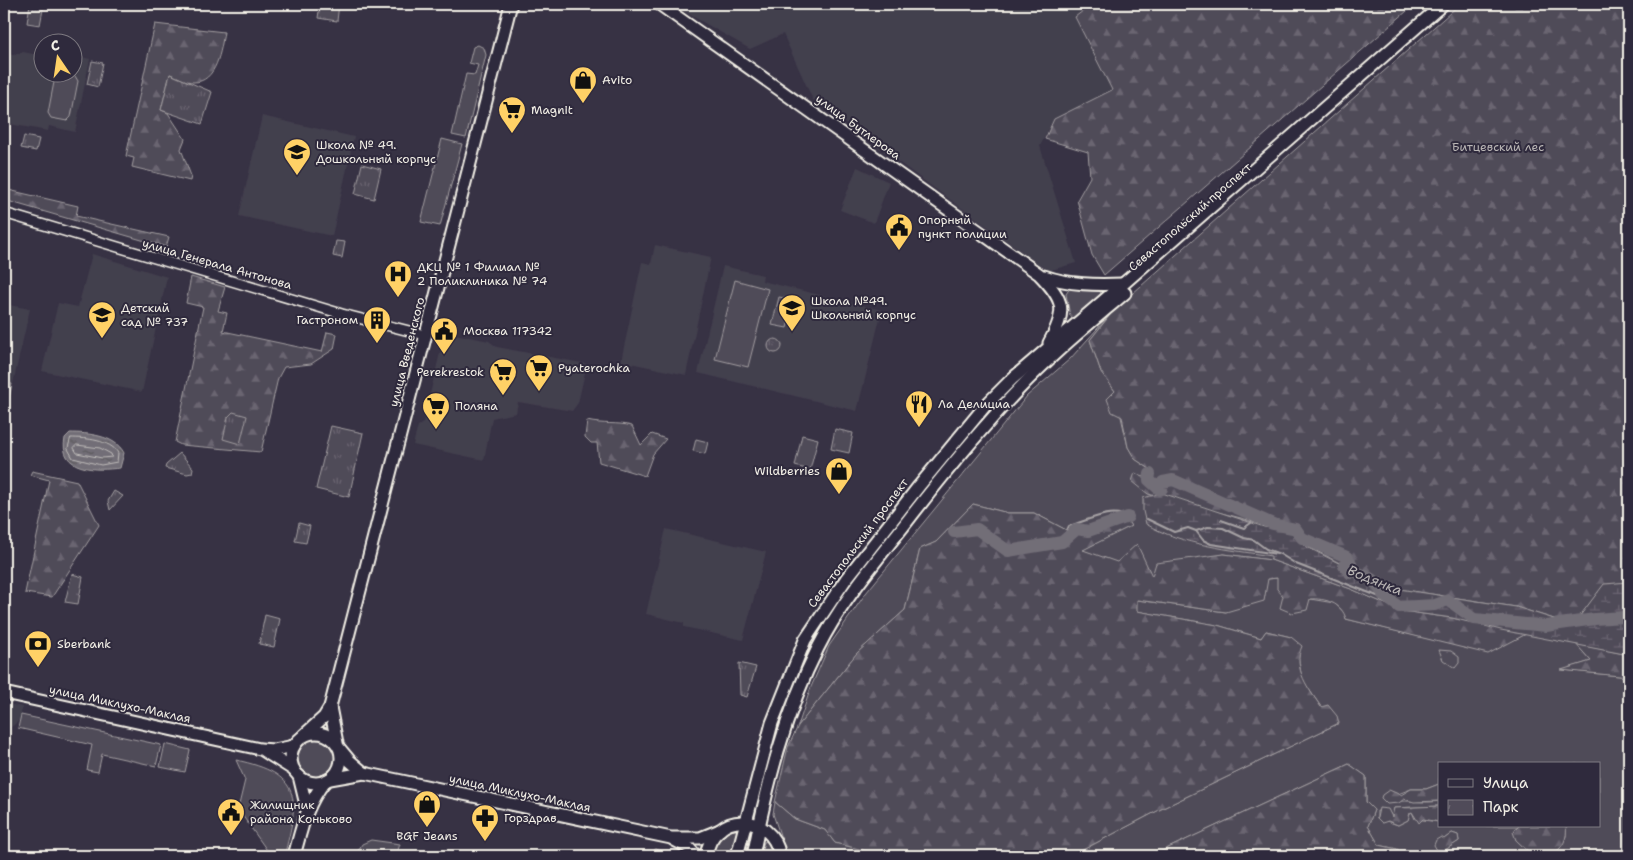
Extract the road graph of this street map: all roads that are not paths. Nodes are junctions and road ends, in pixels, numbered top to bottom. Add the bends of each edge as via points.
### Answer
1 (511, 4) edge
2 (659, 4) edge
3 (1443, 4) edge
4 (1451, 4) edge
5 (4, 214) edge
6 (1040, 274) junction
7 (1123, 284) junction
8 (425, 335) junction
9 (1046, 349) junction
10 (947, 452) junction
11 (957, 460) junction
12 (4, 694) edge
13 (330, 707) junction
14 (304, 735) junction
15 (294, 746) junction
16 (338, 746) junction
17 (260, 749) junction
18 (297, 773) junction
19 (364, 773) junction
20 (328, 780) junction
21 (307, 809) junction
22 (745, 822) junction
23 (759, 824) junction
24 (720, 830) junction
25 (670, 838) junction
26 (294, 856) edge
27 (696, 856) edge
28 (706, 856) edge
29 (737, 856) edge
30 (752, 856) edge
31 (780, 856) edge

1 - 8 main road, улица Введенского
2 - 6 main road, улица Бутлерова
3 - 7 main road, Севастопольский проспект
4 - 11 main road, Севастопольский проспект via 1048,361 993,417
5 - 8 street, улица Генерала Антонова via 342,314
6 - 7 main road, улица Бутлерова via 1068,282
6 - 9 main road, улица Бутлерова via 1055,290 1063,308
7 - 9 main road, Севастопольский проспект
8 - 13 main road, улица Введенского
9 - 10 main road, Севастопольский проспект via 991,400
10 - 11 street via 956,451
10 - 22 main road, Севастопольский проспект via 846,578 806,640 772,723
11 - 23 main road, Севастопольский проспект via 860,581 818,647 785,726
12 - 17 main road, улица Миклухо-Маклая
13 - 14 main road, улица Введенского
13 - 16 main road, улица Введенского
14 - 15 main road
14 - 16 main road via 325,734
15 - 17 main road, улица Миклухо-Маклая
15 - 18 main road via 291,758
16 - 19 main road
16 - 20 main road via 340,766
17 - 18 main road, улица Миклухо-Маклая
18 - 20 main road via 311,782
18 - 21 main road
19 - 20 main road, улица Миклухо-Маклая
19 - 25 main road, улица Миклухо-Маклая
20 - 21 main road via 312,797
21 - 26 main road
22 - 23 main road
22 - 24 main road, улица Миклухо-Маклая via 736,822
22 - 29 main road, Севастопольский проспект
23 - 30 main road, Севастопольский проспект
23 - 31 main road via 772,836
24 - 25 main road, улица Миклухо-Маклая via 700,838
24 - 28 main road via 709,843
25 - 27 main road, улица Миклухо-Маклая via 689,848

